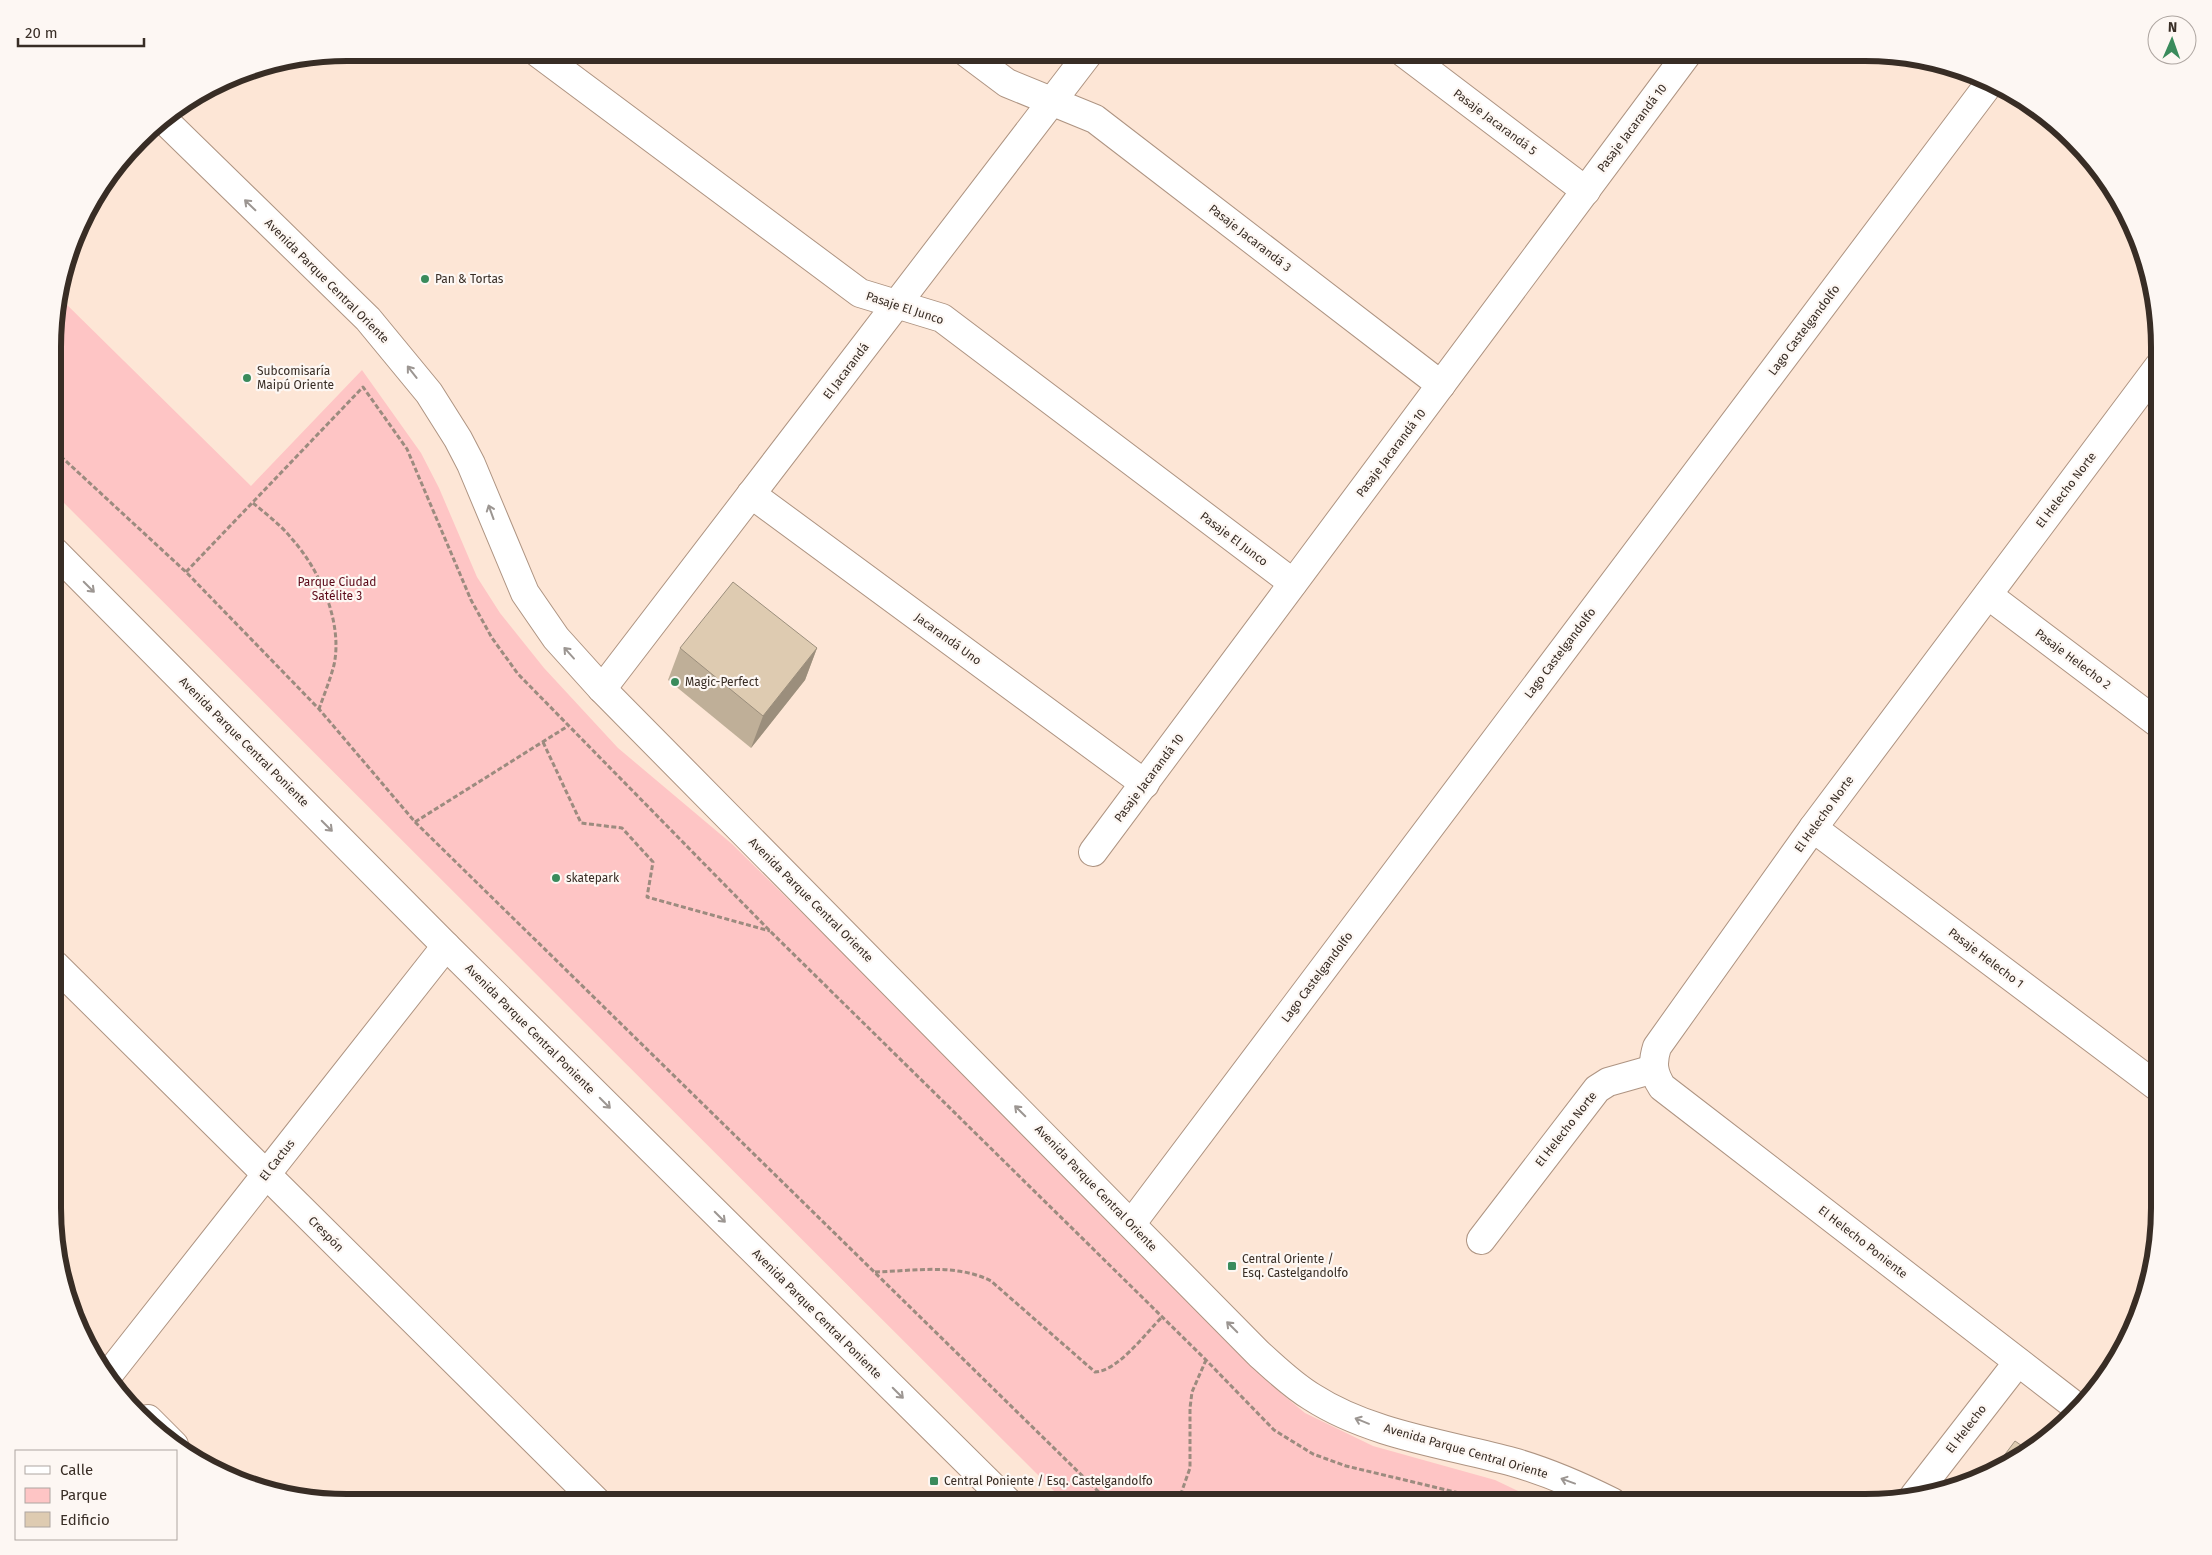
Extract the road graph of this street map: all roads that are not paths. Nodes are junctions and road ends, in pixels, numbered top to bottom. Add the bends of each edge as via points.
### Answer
1 (549, 61) edge
2 (978, 61) edge
3 (1083, 61) edge
4 (1415, 61) edge
5 (1682, 61) edge
6 (1986, 88) edge
7 (1052, 101) junction
8 (168, 125) edge
9 (1586, 190) junction
10 (897, 304) junction
11 (2151, 377) edge
12 (1441, 385) junction
13 (751, 494) junction
14 (61, 558) edge
15 (1293, 583) junction
16 (1988, 595) junction
17 (602, 689) junction
18 (2151, 718) edge
19 (1144, 784) junction
20 (1813, 828) junction
21 (1093, 852) dead end
22 (446, 946) junction
23 (61, 971) edge
24 (1654, 1069) junction
25 (2151, 1082) edge
26 (266, 1174) junction
27 (1132, 1223) junction
28 (1481, 1240) dead end
29 (2018, 1362) junction
30 (112, 1370) edge
31 (2073, 1404) edge
32 (1920, 1488) edge
33 (589, 1494) edge
34 (1000, 1494) edge
35 (1596, 1494) edge

1 - 10 street, Pasaje El Junco via 860,293
2 - 7 street, Pasaje Jacarandá 3 via 1007,83
3 - 7 street, El Jacarandá
4 - 9 street, Pasaje Jacarandá 5
5 - 9 street, Pasaje Jacarandá 10
6 - 27 street, Lago Castelgandolfo
7 - 10 street, El Jacarandá
7 - 12 street, Pasaje Jacarandá 3 via 1095,119
17 -> 8 street, Avenida Parque Central Oriente via 556,638 524,593 472,464 429,393 368,319
9 - 12 street, Pasaje Jacarandá 10
10 - 13 street, El Jacarandá
10 - 15 street, Pasaje El Junco via 942,318
11 - 16 street, El Helecho Norte
12 - 15 street, Pasaje Jacarandá 10
13 - 17 street, El Jacarandá
13 - 19 street, Jacarandá Uno
14 -> 22 street, Avenida Parque Central Poniente
15 - 19 street, Pasaje Jacarandá 10
16 - 18 street, Pasaje Helecho 2
16 - 20 street, El Helecho Norte
27 -> 17 street, Avenida Parque Central Oriente
19 - 21 street, Pasaje Jacarandá 10
20 - 24 street, El Helecho Norte via 1657,1047
20 - 25 street, Pasaje Helecho 1
22 - 26 street, El Cactus
22 -> 34 street, Avenida Parque Central Poniente
23 - 26 street, Crespón
24 - 28 street, El Helecho Norte via 1608,1082 1597,1089
24 - 29 street, El Helecho Poniente via 1662,1087
26 - 30 street, El Cactus
26 - 33 street, Crespón
35 -> 27 street, Avenida Parque Central Oriente via 1515,1462 1412,1438 1312,1398 1259,1354
29 - 31 street, El Helecho Poniente
29 - 32 street, El Helecho

